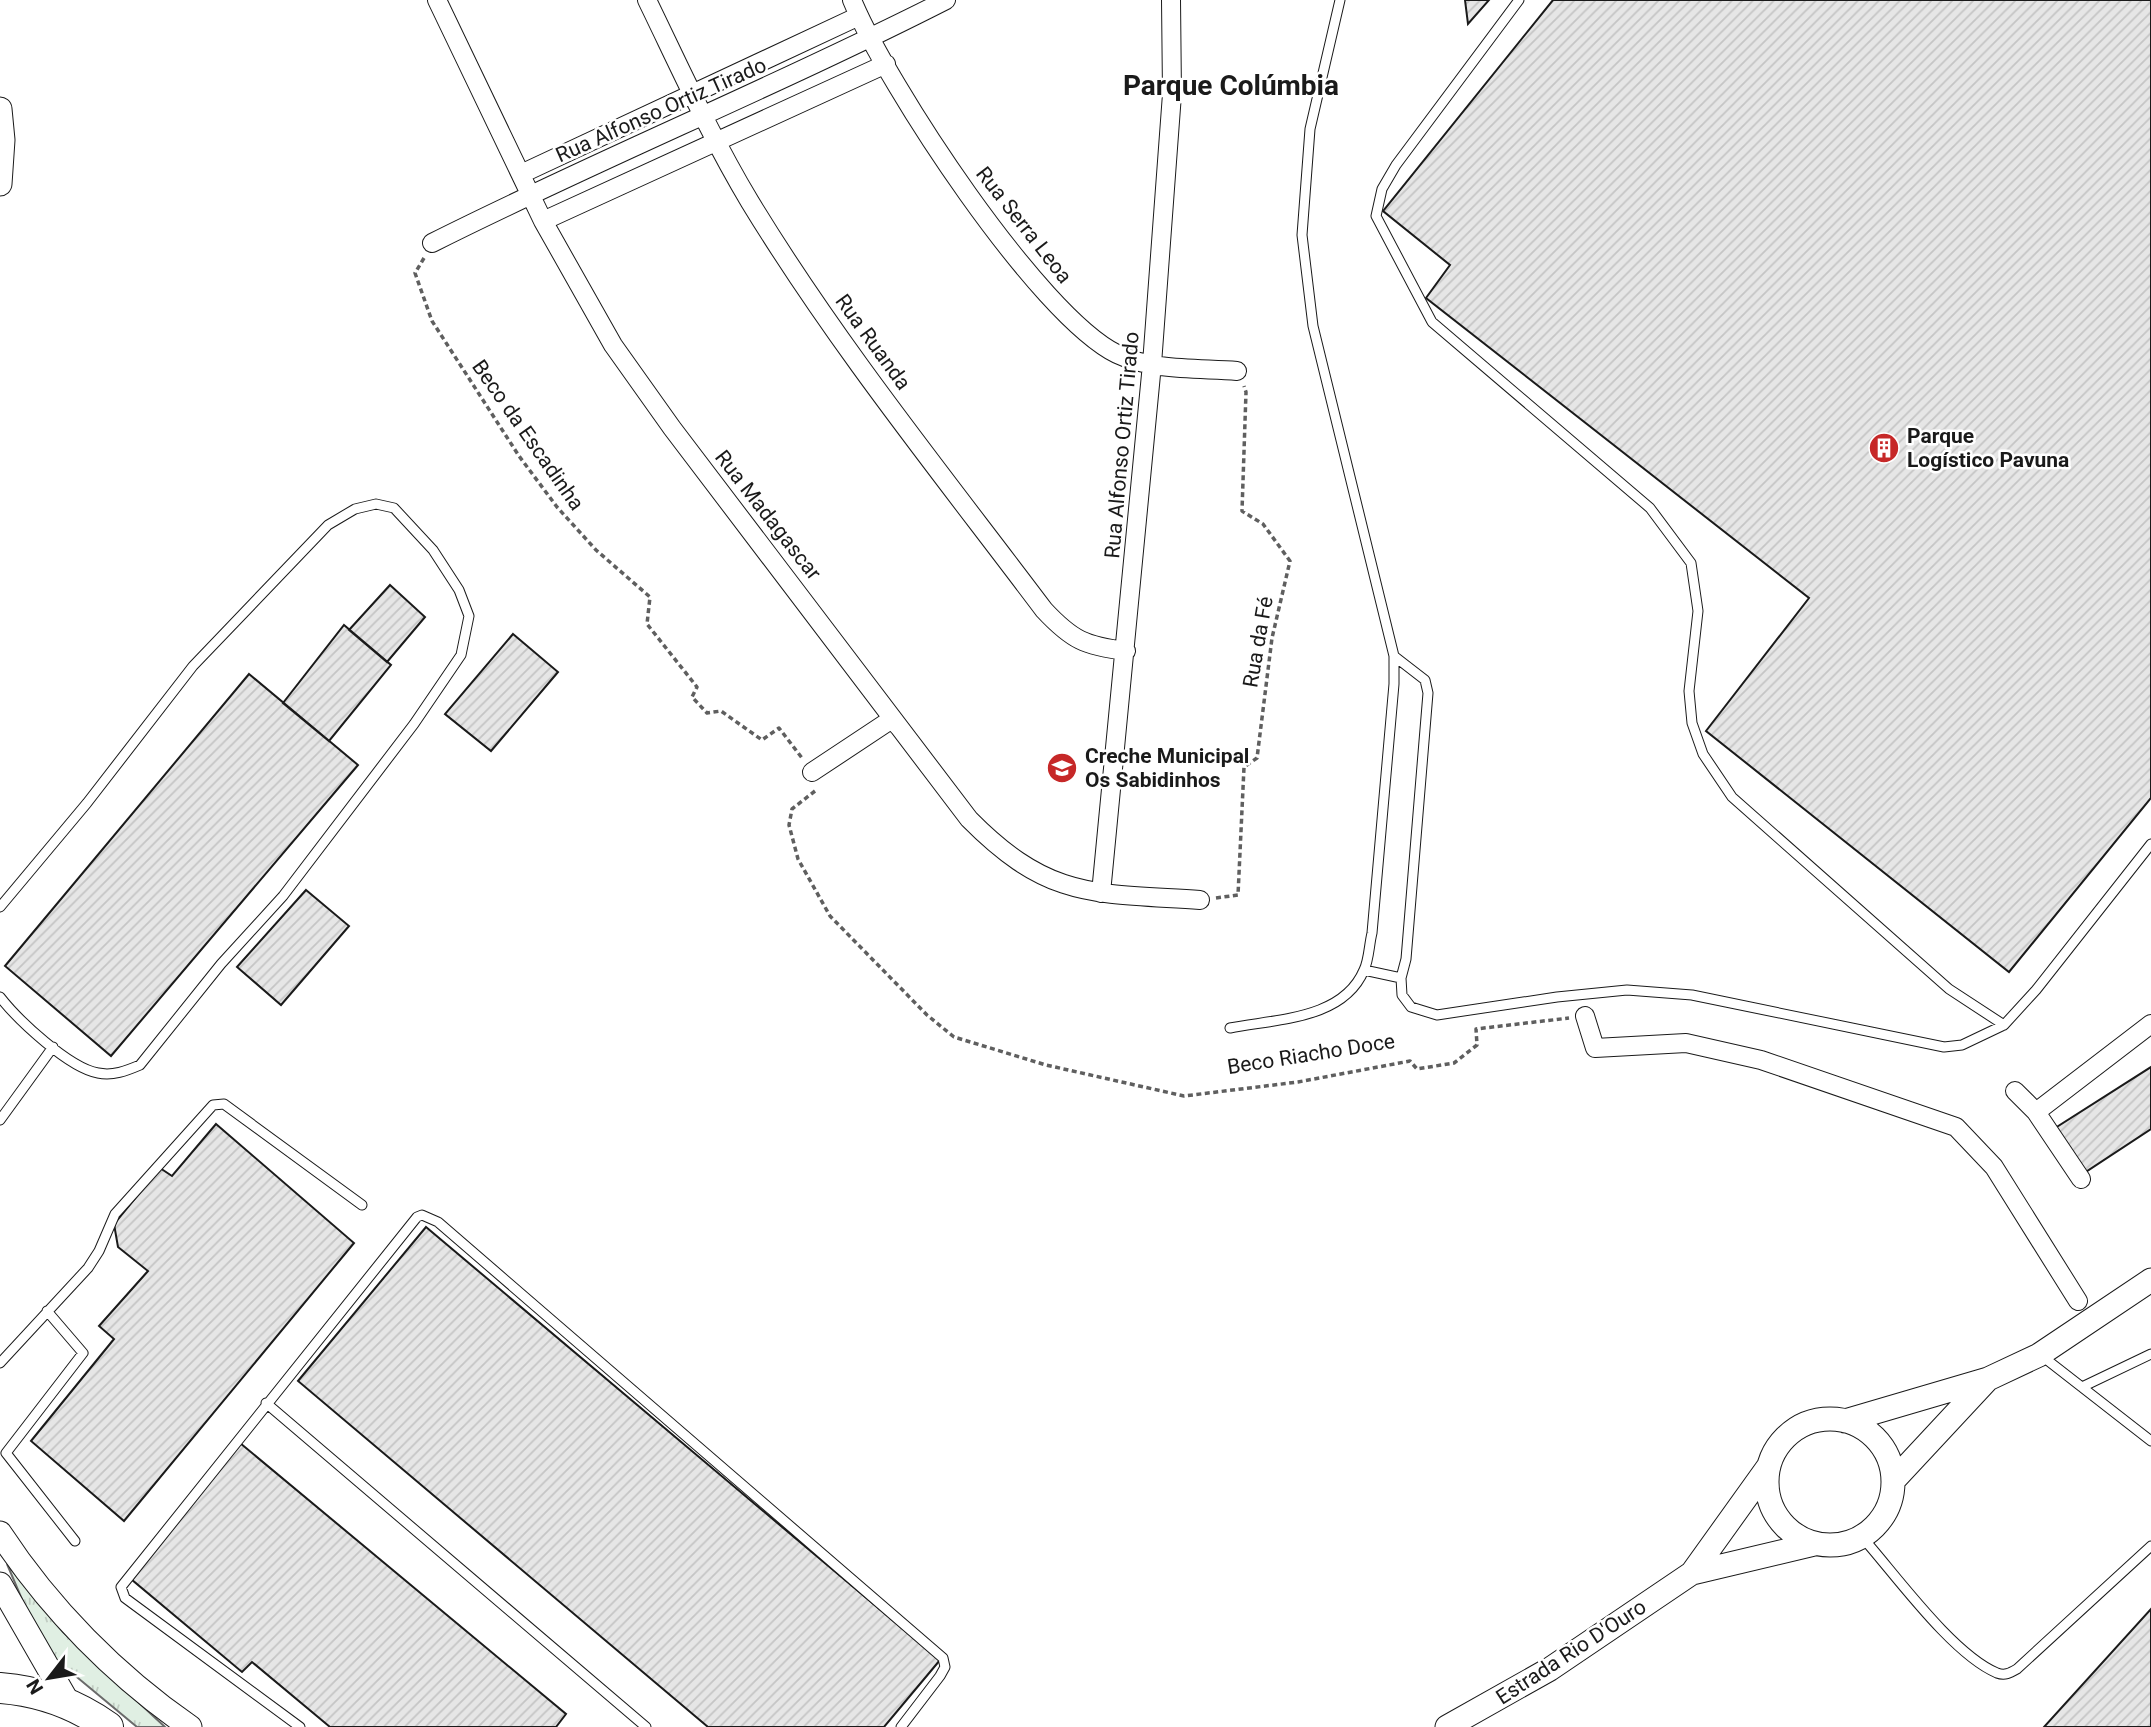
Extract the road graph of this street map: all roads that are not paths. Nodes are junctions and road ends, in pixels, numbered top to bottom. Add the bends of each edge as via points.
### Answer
1 (437, 0) edge
2 (647, 0) edge
3 (946, 0) edge
4 (1171, 0) edge
5 (1340, 0) edge
6 (1519, 0) edge
7 (856, 8) edge
8 (871, 38) junction
9 (886, 64) junction
10 (693, 94) junction
11 (0, 109) edge
12 (704, 117) junction
13 (716, 144) junction
14 (521, 174) junction
15 (0, 184) edge
16 (531, 193) junction
17 (543, 221) junction
18 (432, 243) road end
19 (1152, 364) junction
20 (1237, 371) road end
21 (1126, 650) junction
22 (1394, 656) junction
23 (896, 723) junction
24 (812, 772) road end
25 (2151, 844) edge
26 (1101, 893) junction
27 (1200, 900) road end
28 (0, 907) edge
29 (1364, 971) junction
30 (1401, 978) junction
31 (0, 997) edge
32 (1585, 1016) road end
33 (2151, 1024) edge
34 (2004, 1026) junction
35 (1230, 1027) dead end
36 (53, 1047) junction
37 (2015, 1091) dead end
38 (2036, 1112) junction
39 (0, 1120) edge
40 (2081, 1179) dead end
41 (362, 1205) dead end
42 (2151, 1280) edge
43 (2078, 1301) dead end
44 (47, 1311) junction
45 (2039, 1354) junction
46 (2151, 1354) edge
47 (0, 1363) edge
48 (1988, 1379) junction
49 (2082, 1387) junction
50 (266, 1404) junction
51 (1845, 1420) junction
52 (2151, 1441) edge
53 (1768, 1467) junction
54 (1893, 1481) junction
55 (0, 1533) edge
56 (1862, 1537) junction
57 (75, 1541) dead end
58 (1814, 1544) junction
59 (2151, 1546) edge
60 (1692, 1573) junction
61 (0, 1584) edge
62 (0, 1688) edge
63 (69, 1704) junction
64 (108, 1727) edge
65 (190, 1727) edge
66 (300, 1727) edge
67 (646, 1727) edge
68 (901, 1727) edge
69 (1447, 1727) edge

1 - 14 street, Rua Madagascar
2 - 10 street, Rua Ruanda
3 - 8 street, Rua Alfonso Ortiz Tirado
4 - 19 street, Rua Alfonso Ortiz Tirado via 1172,94
5 - 22 lane via 1310,129 1302,235 1313,326
6 - 34 lane via 1382,189 1377,216 1389,244 1432,322 1650,508 1691,563 1698,611 1689,691 1692,723 1703,754 1732,797 1949,989
7 - 8 street, Rua Serra Leoa
7 - 10 street, Rua Alfonso Ortiz Tirado
8 - 9 street, Rua Serra Leoa
8 - 12 street, Rua Alfonso Ortiz Tirado
9 - 13 street
9 - 19 street, Rua Serra Leoa via 993,227 1048,294 1078,327 1115,353
10 - 12 street, Rua Ruanda
10 - 14 street, Rua Alfonso Ortiz Tirado
11 - 15 street
12 - 13 street, Rua Ruanda
12 - 16 street, Rua Alfonso Ortiz Tirado
13 - 17 street
13 - 21 street, Rua Ruanda via 787,261 1044,610 1076,640
14 - 16 street, Rua Madagascar
16 - 17 street, Rua Madagascar
16 - 18 street, Rua Alfonso Ortiz Tirado
17 - 23 street, Rua Madagascar via 613,345
19 - 20 street, Rua Serra Leoa
19 - 21 street, Rua Alfonso Ortiz Tirado
21 - 26 street, Rua Alfonso Ortiz Tirado
22 - 29 lane via 1372,933
22 - 30 lane via 1425,680 1428,693
23 - 24 street
23 - 26 street, Rua Madagascar via 969,819 1006,853 1057,884
25 - 34 lane
26 - 27 street, Rua Madagascar
28 - 36 lane via 193,666 328,525 355,509 376,504 394,508 433,550 459,590 468,616 461,655 349,810 140,1065 122,1073 102,1074 89,1071
29 - 30 lane
29 - 35 lane via 1333,1005
30 - 34 lane via 1402,995 1411,1007 1437,1015 1628,990 1717,1000 1944,1047 1962,1045
31 - 36 lane
32 - 43 street via 1595,1048 1686,1043 1761,1060 1956,1127 1994,1167
33 - 38 street
36 - 39 lane
37 - 38 street
38 - 40 street
41 - 44 lane via 225,1104 213,1105 115,1214 99,1251
42 - 45 street
44 - 47 lane
44 - 57 lane via 83,1353 6,1453
45 - 48 street
45 - 49 lane
46 - 49 lane
48 - 51 street
48 - 54 street
49 - 52 lane
50 - 66 lane via 125,1578 121,1592
50 - 67 lane
50 - 68 lane via 417,1217 430,1216 943,1658 945,1668
51 - 53 street via 1812,1421 1797,1428 1779,1445
51 - 54 street via 1879,1443 1891,1465
53 - 58 street via 1769,1500 1775,1515 1786,1528
53 - 60 street, Estrada Rio D'Ouro
54 - 56 street via 1885,1513
55 - 65 street via 83,1635 150,1700
56 - 58 street via 1831,1546
56 - 59 lane via 1967,1653 2007,1674
58 - 60 street, Estrada Rio D'Ouro
60 - 69 street, Estrada Rio D'Ouro via 1550,1670
61 - 63 street
62 - 63 main road
63 - 64 main road

